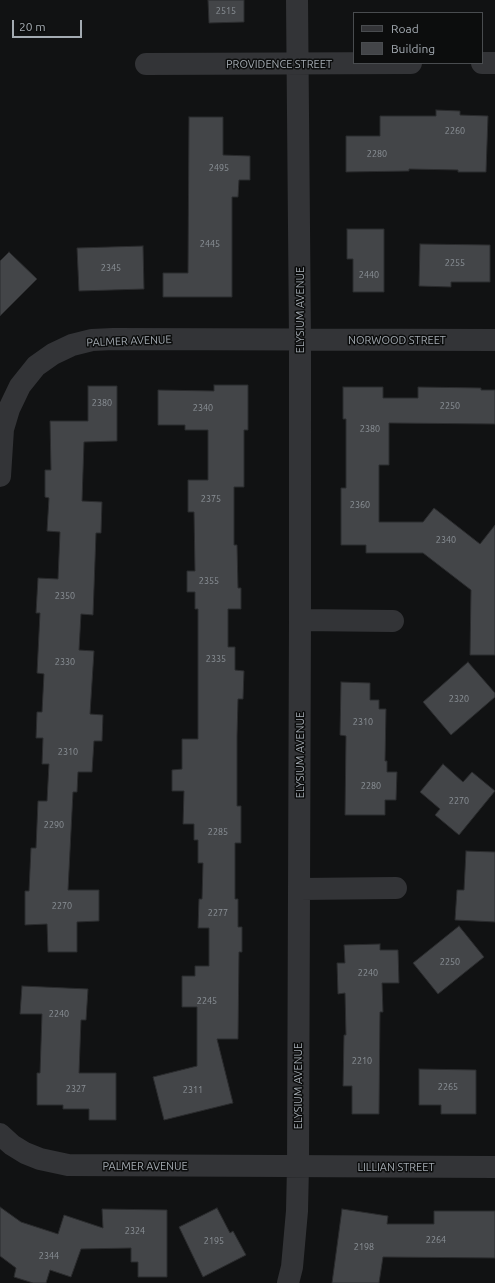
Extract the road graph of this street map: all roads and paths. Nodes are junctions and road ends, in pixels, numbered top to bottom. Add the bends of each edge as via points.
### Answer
1 (297, 0) edge
2 (483, 63) edge
3 (495, 63) edge
4 (146, 64) dead end
5 (298, 64) junction
6 (353, 64) edge
7 (495, 340) edge
8 (300, 341) junction
9 (0, 476) edge
10 (300, 620) junction
11 (393, 621) dead end
12 (396, 888) dead end
13 (300, 889) junction
14 (0, 1134) edge
15 (298, 1166) junction
16 (495, 1167) edge
17 (288, 1283) edge

1 - 5 street, ELYSIUM AVENUE
2 - 3 street
4 - 5 street, PROVIDENCE STREET
5 - 6 street, PROVIDENCE STREET
5 - 8 street, ELYSIUM AVENUE
7 - 8 street, NORWOOD STREET
8 - 9 street, PALMER AVENUE via 113,339 72,344 36,366 20,386 3,429
8 - 10 street, ELYSIUM AVENUE
10 - 11 street
10 - 13 street, ELYSIUM AVENUE
12 - 13 street
13 - 15 street, ELYSIUM AVENUE
14 - 15 street, PALMER AVENUE via 25,1153 68,1165
15 - 16 street, LILLIAN STREET
15 - 17 street, ELYSIUM AVENUE via 297,1217

